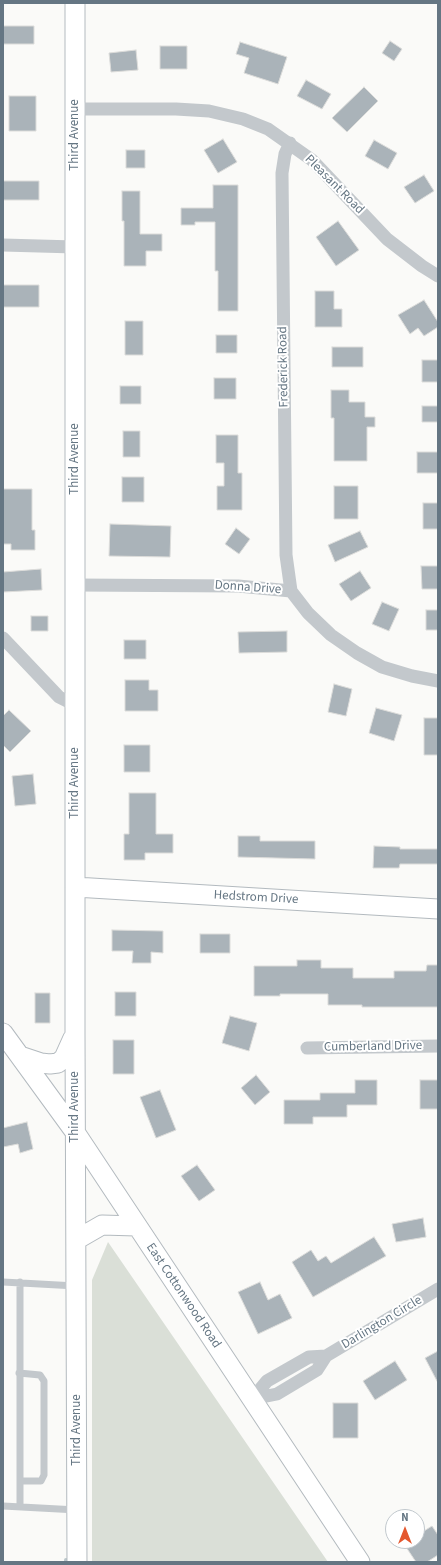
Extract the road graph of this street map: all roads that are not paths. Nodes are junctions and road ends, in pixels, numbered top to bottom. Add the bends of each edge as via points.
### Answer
1 (75, 3) edge
2 (75, 110) junction
3 (290, 143) junction
4 (3, 245) edge
5 (76, 247) junction
6 (438, 276) edge
7 (75, 585) junction
8 (291, 591) junction
9 (3, 638) edge
10 (438, 681) edge
11 (75, 705) junction
12 (75, 887) junction
13 (438, 909) edge
14 (3, 1033) edge
15 (75, 1033) junction
16 (438, 1046) edge
17 (307, 1048) dead end
18 (20, 1056) junction
19 (75, 1132) junction
20 (136, 1226) junction
21 (76, 1240) junction
22 (3, 1282) edge
23 (20, 1282) junction
24 (76, 1286) junction
25 (438, 1289) edge
26 (19, 1373) junction
27 (252, 1399) junction
28 (20, 1481) junction
29 (3, 1506) edge
30 (20, 1506) junction
31 (77, 1510) junction
32 (77, 1562) edge
33 (360, 1562) edge

1 - 2 street, Third Avenue
2 - 3 street, Pleasant Road via 210,111 262,126
2 - 5 street, Third Avenue
3 - 6 street, Pleasant Road via 312,160 387,239
3 - 8 street, Frederick Road via 285,154 282,181 286,555
4 - 5 street
5 - 7 street, Third Avenue
7 - 8 street, Donna Drive via 238,586
7 - 11 street, Third Avenue
8 - 10 street, Donna Drive via 308,613 331,635 356,653 382,667
9 - 11 street via 60,698
11 - 12 street, Third Avenue
12 - 13 street, Hedstrom Drive
12 - 15 street, Third Avenue
14 - 18 street, East Cottonwood Road
15 - 18 street via 69,1050 58,1062 41,1063
15 - 19 street, Third Avenue
16 - 17 street, Cumberland Drive
18 - 19 street, East Cottonwood Road
19 - 20 street, East Cottonwood Road
19 - 21 street, Third Avenue
20 - 21 street via 102,1225
20 - 27 street, East Cottonwood Road
21 - 24 street, Third Avenue
22 - 23 lane
23 - 24 lane
23 - 26 lane
24 - 31 street, Third Avenue
25 - 27 street, Darlington Circle via 326,1356 317,1370 277,1394
26 - 28 lane
26 - 28 lane via 40,1375 44,1381 44,1475 40,1481
27 - 33 street, East Cottonwood Road
28 - 30 lane
29 - 30 lane
30 - 31 lane
31 - 32 street, Third Avenue

